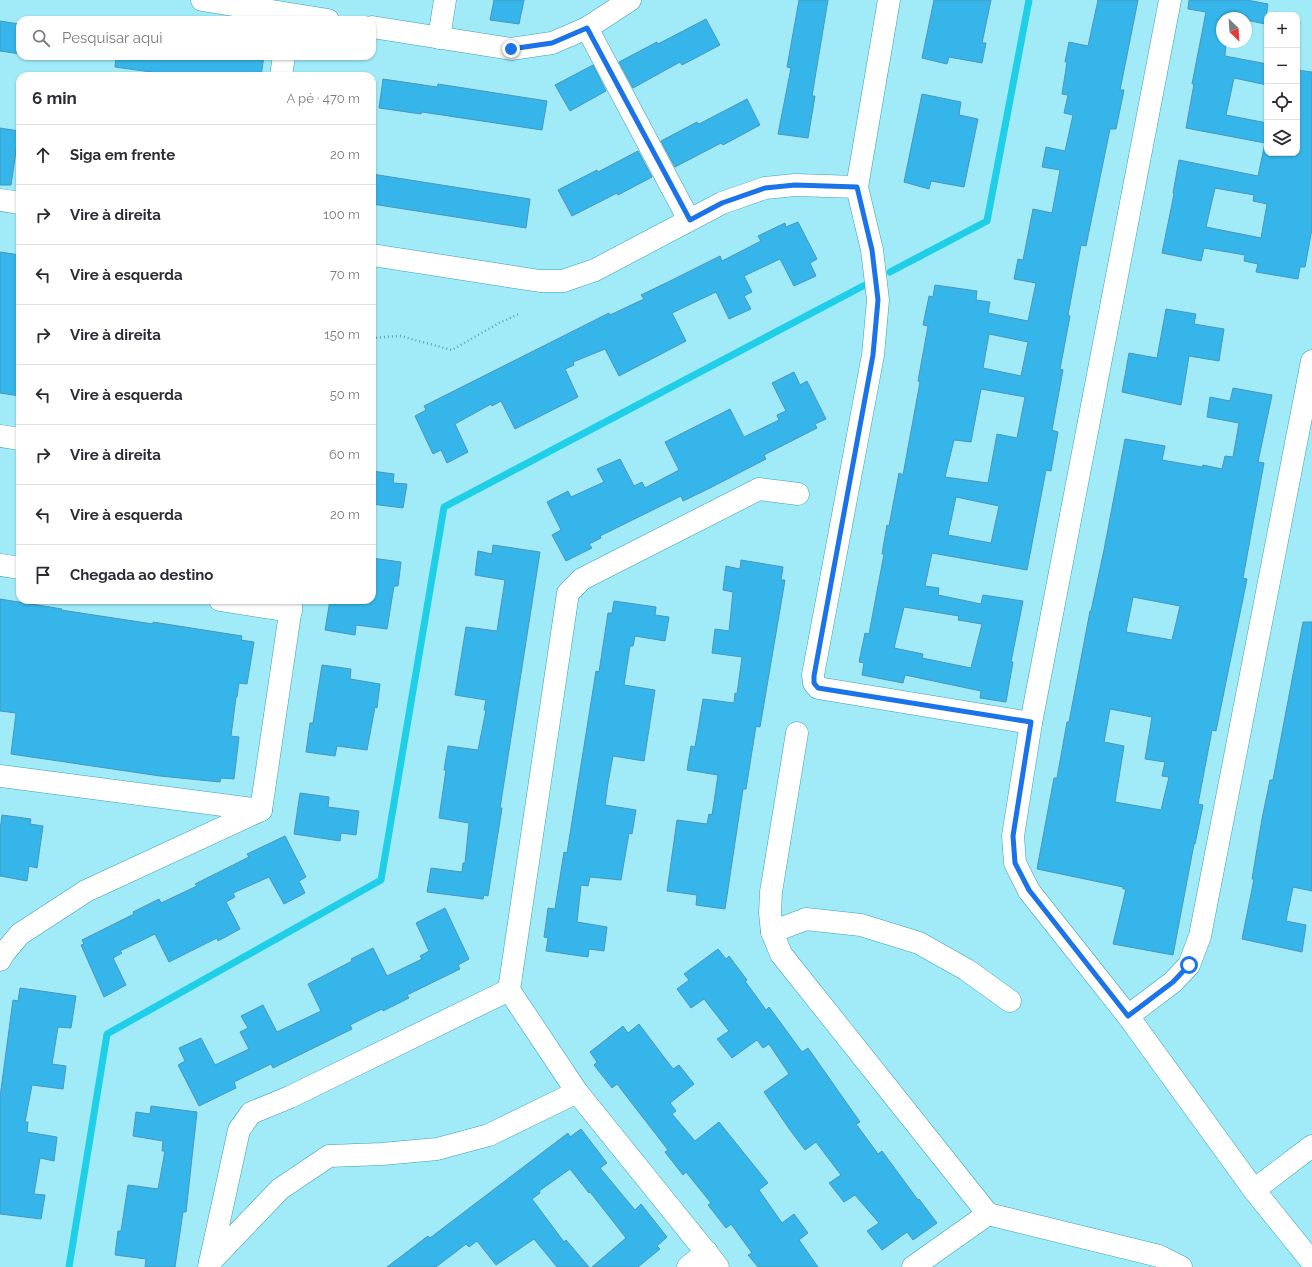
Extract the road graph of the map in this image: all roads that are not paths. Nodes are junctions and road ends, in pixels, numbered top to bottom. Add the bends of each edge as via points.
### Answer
1 (202, 0) edge
2 (446, 0) edge
3 (630, 0) edge
4 (889, 0) edge
5 (1170, 0) edge
6 (285, 16) edge
7 (376, 28) edge
8 (587, 28) junction
9 (439, 38) junction
10 (283, 60) edge
11 (282, 72) edge
12 (857, 187) junction
13 (0, 200) edge
14 (16, 202) edge
15 (690, 220) junction
16 (376, 256) edge
17 (1311, 371) edge
18 (0, 436) edge
19 (16, 438) edge
20 (798, 494) dead end
21 (0, 565) edge
22 (16, 567) edge
23 (268, 604) edge
24 (292, 606) edge
25 (1031, 722) junction
26 (797, 733) dead end
27 (0, 776) edge
28 (261, 810) junction
29 (772, 932) junction
30 (0, 960) edge
31 (509, 990) junction
32 (1010, 1001) dead end
33 (1128, 1016) junction
34 (577, 1092) junction
35 (1312, 1146) edge
36 (1254, 1190) junction
37 (988, 1214) junction
38 (712, 1260) edge
39 (1312, 1262) edge
40 (210, 1264) edge
41 (688, 1267) edge
42 (913, 1267) edge
43 (1181, 1267) edge

1 - 6 street
2 - 9 street
3 - 8 street
4 - 12 street
5 - 25 street
7 - 9 street
8 - 9 street via 552,43 511,49
8 - 15 street
10 - 11 street
12 - 15 street via 795,185 765,188 722,203
12 - 25 street via 872,250 878,300 873,355 814,683 818,688
13 - 14 street
15 - 16 street via 595,270 563,281 540,281
17 - 33 street via 1200,936 1189,965 1173,982
18 - 19 street
20 - 31 street via 759,489 582,579 568,593
21 - 22 street
23 - 24 street
24 - 28 street
25 - 33 street via 1013,836 1015,863 1029,890
26 - 29 street via 770,892
27 - 28 street
28 - 30 street via 86,891 20,934
29 - 32 street via 806,919 861,925 919,943 967,970
29 - 37 street via 781,954
31 - 34 street
31 - 40 street via 251,1113 239,1130
33 - 36 street
34 - 38 street
34 - 40 street via 489,1135 437,1149 329,1156 280,1189
35 - 36 street
36 - 39 street
37 - 42 street
37 - 43 street via 1159,1256
38 - 41 street

